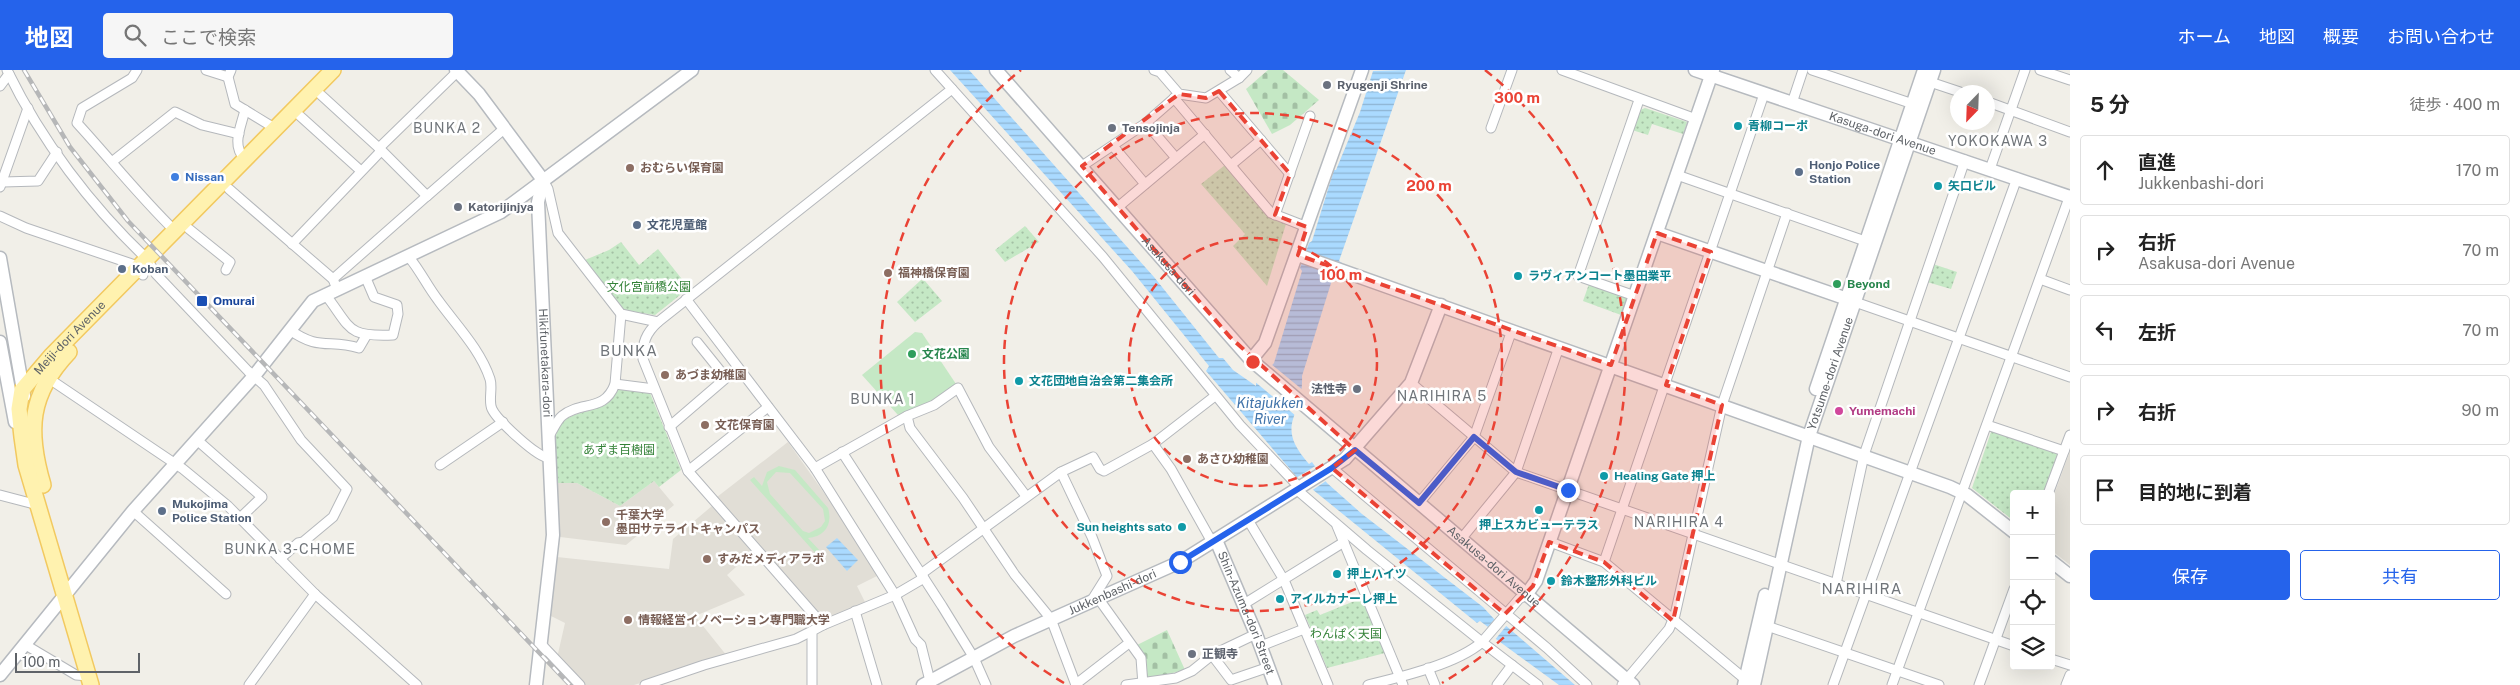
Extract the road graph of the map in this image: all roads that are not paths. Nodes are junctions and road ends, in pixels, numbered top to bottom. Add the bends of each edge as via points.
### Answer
1 (137, 70) edge
2 (206, 70) edge
3 (334, 70) edge
4 (346, 70) edge
5 (692, 70) edge
6 (935, 70) edge
7 (996, 70) edge
8 (1230, 70) edge
9 (1248, 70) edge
10 (1362, 70) edge
11 (1512, 70) edge
12 (1562, 70) edge
13 (1695, 70) edge
14 (1803, 70) edge
15 (1812, 70) edge
16 (1924, 70) edge
17 (2025, 70) edge
18 (2040, 70) edge
19 (457, 71) edge
20 (1158, 71) edge
21 (8, 72) edge
22 (1712, 73) edge
23 (229, 74) edge
24 (1932, 76) edge
25 (1239, 78) junction
26 (2070, 80) edge
27 (0, 86) edge
28 (1950, 86) edge
29 (952, 89) junction
30 (1219, 91) junction
31 (1764, 94) junction
32 (321, 95) junction
33 (1176, 96) junction
34 (1639, 100) junction
35 (1792, 104) junction
36 (1913, 104) junction
37 (1995, 105) edge
38 (28, 108) junction
39 (245, 110) junction
40 (2011, 111) junction
41 (300, 116) junction
42 (1310, 116) dead end
43 (1696, 120) junction
44 (1146, 123) junction
45 (505, 128) junction
46 (1491, 128) dead end
47 (276, 129) junction
48 (2070, 132) edge
49 (239, 134) junction
50 (1205, 134) junction
51 (1261, 140) junction
52 (1905, 141) junction
53 (1113, 146) junction
54 (380, 149) junction
55 (56, 152) junction
56 (1176, 158) junction
57 (245, 159) junction
58 (1965, 160) junction
59 (112, 161) junction
60 (1231, 165) junction
61 (1082, 166) junction
62 (1990, 169) junction
63 (361, 170) junction
64 (1290, 174) junction
65 (1677, 175) junction
66 (2017, 178) junction
67 (543, 180) junction
68 (1145, 184) junction
69 (2, 185) edge
70 (229, 189) junction
71 (1730, 194) junction
72 (427, 196) junction
73 (2070, 196) edge
74 (1118, 207) junction
75 (1787, 213) junction
76 (1275, 215) junction
77 (0, 216) edge
78 (1307, 227) junction
79 (182, 230) junction
80 (1657, 234) junction
81 (1866, 241) junction
82 (292, 244) junction
83 (1711, 252) junction
84 (408, 256) junction
85 (1300, 256) junction
86 (0, 258) edge
87 (145, 268) junction
88 (226, 270) dead end
89 (1768, 272) junction
90 (365, 276) junction
91 (2040, 279) junction
92 (335, 284) junction
93 (2070, 290) edge
94 (325, 294) junction
95 (1635, 296) junction
96 (686, 300) junction
97 (1851, 300) junction
98 (1440, 305) junction
99 (621, 314) junction
100 (1908, 320) junction
101 (658, 322) junction
102 (290, 330) junction
103 (1512, 330) junction
104 (366, 336) junction
105 (1959, 338) junction
106 (697, 342) dead end
107 (0, 346) edge
108 (1559, 347) junction
109 (2012, 357) junction
110 (16, 359) junction
111 (1251, 360) junction
112 (1611, 365) junction
113 (42, 375) junction
114 (254, 376) junction
115 (2070, 377) edge
116 (1411, 383) junction
117 (615, 384) junction
118 (1666, 385) junction
119 (654, 389) junction
120 (22, 390) junction
121 (1215, 396) junction
122 (1722, 405) junction
123 (768, 407) junction
124 (907, 416) junction
125 (503, 422) junction
126 (1987, 425) junction
127 (669, 427) junction
128 (1805, 434) junction
129 (1474, 437) junction
130 (2070, 437) edge
131 (548, 438) junction
132 (32, 440) junction
133 (196, 440) junction
134 (1153, 444) junction
135 (1355, 450) junction
136 (2064, 451) junction
137 (842, 452) junction
138 (1864, 455) junction
139 (549, 458) junction
140 (175, 464) junction
141 (26, 465) junction
142 (440, 465) dead end
143 (815, 468) junction
144 (1329, 469) junction
145 (688, 471) junction
146 (1061, 472) junction
147 (1516, 472) junction
148 (1911, 472) junction
149 (1299, 487) junction
150 (1568, 490) junction
151 (2049, 490) edge
152 (1962, 493) junction
153 (0, 496) edge
154 (1026, 496) junction
155 (1419, 503) junction
156 (38, 505) junction
157 (1622, 510) junction
158 (133, 511) junction
159 (240, 518) junction
160 (1248, 520) junction
161 (1336, 524) junction
162 (984, 526) junction
163 (2010, 529) edge
164 (1693, 534) junction
165 (1462, 538) junction
166 (1214, 541) junction
167 (1344, 542) junction
168 (1550, 542) junction
169 (280, 559) junction
170 (1604, 562) junction
171 (1776, 564) junction
172 (2055, 564) edge
173 (922, 576) junction
174 (2070, 576) edge
175 (1284, 580) junction
176 (1836, 584) junction
177 (69, 590) junction
178 (226, 594) dead end
179 (315, 594) junction
180 (895, 595) junction
181 (1526, 595) junction
182 (1866, 595) junction
183 (1095, 600) junction
184 (2010, 600) edge
185 (1244, 604) junction
186 (855, 612) junction
187 (1919, 613) junction
188 (1503, 617) junction
189 (1051, 619) junction
190 (1673, 621) junction
191 (823, 625) junction
192 (1767, 626) junction
193 (1304, 629) junction
194 (812, 631) junction
195 (1259, 640) junction
196 (1484, 640) junction
197 (1995, 640) junction
198 (1130, 643) junction
199 (24, 644) junction
200 (541, 644) junction
201 (2010, 645) edge
202 (1844, 653) junction
203 (1212, 655) junction
204 (974, 658) junction
205 (2055, 660) edge
206 (1512, 665) junction
207 (2070, 665) edge
208 (1269, 667) junction
209 (1428, 668) junction
210 (1897, 671) junction
211 (0, 675) edge
212 (2070, 675) edge
213 (90, 680) edge
214 (1401, 681) edge
215 (1177, 682) edge
216 (1627, 683) edge
217 (1748, 683) edge
218 (928, 684) edge
219 (1142, 684) edge
220 (1379, 684) edge
221 (102, 685) edge
222 (250, 685) edge
223 (417, 685) edge
224 (536, 685) edge
225 (580, 685) edge
226 (645, 685) edge
227 (812, 685) edge
228 (877, 685) edge
229 (986, 685) edge
230 (1076, 685) edge
231 (1126, 685) edge
232 (1275, 685) edge
233 (1328, 685) edge
234 (1368, 685) edge
235 (1435, 685) edge
236 (1497, 685) edge
237 (1538, 685) edge
238 (1587, 685) edge
239 (1833, 685) edge
240 (1892, 685) edge
241 (1939, 685) edge
242 (1979, 685) edge
243 (2066, 685) edge

1 - 59 street via 132,78 82,108 77,123
2 - 23 street
3 - 47 main road, Meiji-dori Avenue
4 - 32 main road, Meiji-dori Avenue
5 - 67 street
6 - 29 street
7 - 61 street, Asakusa-dori
8 - 25 street
9 - 25 street
10 - 78 street
11 - 46 street
12 - 34 street
13 - 22 street, Kasuga-dori Avenue
14 - 35 street
15 - 36 street
16 - 36 street, Yotsume-dori Avenue
17 - 40 street
18 - 26 street
19 - 45 street
19 - 54 street
20 - 33 street
21 - 27 street
21 - 38 street
22 - 31 street, Kasuga-dori Avenue
22 - 43 street
23 - 39 street via 232,99
24 - 28 street
24 - 52 street, Yotsume-dori Avenue
25 - 30 street
29 - 96 street
29 - 121 street via 1103,257
30 - 33 street via 1206,98
30 - 51 street
31 - 35 street, Kasuga-dori Avenue
31 - 71 street
32 - 41 main road, Meiji-dori Avenue
32 - 54 street
33 - 44 street
33 - 50 street
34 - 43 street
34 - 95 street via 1578,276
35 - 52 street, Kasuga-dori Avenue
36 - 52 street, Yotsume-dori Avenue
37 - 40 street
38 - 55 street
38 - 69 street
39 - 47 street
39 - 49 street
40 - 48 street
40 - 62 street
41 - 63 street
41 - 70 main road, Meiji-dori Avenue
42 - 64 street
43 - 65 street
44 - 53 street
44 - 56 street
45 - 67 street
45 - 72 street
47 - 57 main road, Meiji-dori Avenue
49 - 57 street via 238,153
49 - 59 street via 202,125 175,112
50 - 56 street
50 - 60 street
51 - 60 street
51 - 64 street
52 - 58 street, Kasuga-dori Avenue
52 - 81 street, Yotsume-dori Avenue
52 - 97 street, Yotsume-dori Avenue
53 - 61 street
53 - 68 street
54 - 63 street
54 - 72 street
55 - 69 street via 38,181
55 - 87 street
56 - 68 street
57 - 79 main road, Meiji-dori Avenue
58 - 62 street, Kasuga-dori Avenue
58 - 100 street
59 - 79 street via 147,205
60 - 76 street
61 - 74 street, Asakusa-dori
62 - 66 street, Kasuga-dori Avenue
63 - 82 street
64 - 76 street
65 - 71 street
65 - 80 street
66 - 73 street, Kasuga-dori Avenue
66 - 105 street
67 - 84 street via 497,215
67 - 99 street via 558,233
67 - 131 street, Hikifunetakara-dori via 538,202
68 - 74 street
70 - 79 main road, Meiji-dori Avenue
70 - 82 street
71 - 75 street
71 - 83 street
72 - 92 street
73 - 91 street
74 - 111 street, Asakusa-dori
75 - 81 street
75 - 89 street
76 - 78 street
77 - 87 street via 26,228
78 - 85 street
79 - 87 main road, Meiji-dori Avenue
79 - 88 street via 230,262
80 - 83 street
80 - 95 street
81 - 97 street, Yotsume-dori Avenue
82 - 92 street
83 - 89 street
83 - 118 street
84 - 90 street
84 - 125 street via 479,356 491,380 492,408
85 - 98 street
85 - 111 street via 1265,343
86 - 110 street
87 - 113 main road, Meiji-dori Avenue via 63,358
87 - 114 street
89 - 97 street
89 - 122 street
90 - 92 street
90 - 104 street via 374,297 397,305 398,314 394,335
91 - 93 street
91 - 109 street
92 - 94 street
94 - 102 street via 313,301
94 - 104 street via 352,330
95 - 112 street
96 - 101 street
96 - 123 street
97 - 100 street
97 - 128 street, Yotsume-dori Avenue
98 - 103 street
98 - 116 street, Jukkenbashi-dori
99 - 101 street
99 - 117 street
100 - 105 street
100 - 138 street
101 - 119 street via 648,332 643,352
102 - 104 street via 316,344 346,344 359,348
102 - 114 street
103 - 108 street
103 - 129 street
105 - 109 street
105 - 148 street
106 - 127 street via 726,378
107 - 110 street
107 - 141 street
108 - 112 street
108 - 147 street
109 - 115 street
109 - 126 street
110 - 113 street
110 - 120 street
111 - 135 street, Asakusa-dori
112 - 118 street
112 - 150 street
113 - 120 main road, Meiji-dori Avenue
113 - 132 main road, Meiji-dori Avenue via 33,416
113 - 140 street
114 - 133 street
114 - 169 street via 275,398 301,440 347,489 333,517
116 - 129 street
116 - 135 street, Jukkenbashi-dori
117 - 119 street
117 - 131 street via 604,401 561,416
118 - 122 street
118 - 157 street
119 - 127 street
120 - 132 street
120 - 141 main road, Meiji-dori Avenue via 19,409
121 - 134 street
121 - 149 street
122 - 128 street
122 - 164 street
123 - 143 street
123 - 145 street
124 - 137 street
124 - 154 street via 934,405 958,388 989,447
124 - 162 street via 910,428
125 - 139 street via 540,455
125 - 142 street
126 - 136 street
126 - 152 street
127 - 145 street
128 - 138 street
128 - 171 street, Yotsume-dori Avenue
129 - 147 street
129 - 155 street
130 - 136 street
131 - 139 street, Hikifunetakara-dori
132 - 177 main road, Meiji-dori Avenue
133 - 140 street
133 - 159 street via 262,498
134 - 146 street via 1104,471 1093,457
134 - 166 street
135 - 144 street, Jukkenbashi-dori
135 - 155 street, Asakusa-dori Avenue
136 - 151 street
137 - 143 street
137 - 173 street
138 - 148 street
138 - 176 street
139 - 200 street, Hikifunetakara-dori via 553,535
140 - 158 street
140 - 159 street
141 - 156 main road, Meiji-dori Avenue
143 - 180 street
144 - 149 street, Jukkenbashi-dori
144 - 188 street
145 - 191 street
146 - 154 street
146 - 183 street via 1107,576
147 - 150 street
147 - 165 street
148 - 152 street
148 - 182 street
149 - 160 street, Jukkenbashi-dori
149 - 161 street
150 - 157 street
150 - 168 street
152 - 163 street
152 - 187 street
153 - 156 street
154 - 162 street
155 - 165 street, Asakusa-dori Avenue
156 - 177 main road, Meiji-dori Avenue
157 - 164 street
157 - 170 street
158 - 177 street
158 - 178 street
159 - 169 street
160 - 166 street, Jukkenbashi-dori
160 - 175 street
161 - 167 street
161 - 196 street
162 - 173 street
162 - 189 street via 1015,575
164 - 171 street
164 - 190 street
165 - 181 street, Asakusa-dori Avenue
166 - 183 street, Jukkenbashi-dori via 1180,562
166 - 185 street, Shin-Azuma-dori Street
167 - 175 street
167 - 214 street
168 - 170 street
168 - 181 street via 1533,586
169 - 179 street
170 - 190 street
171 - 176 street
171 - 192 street, Yotsume-dori Avenue
171 - 217 street, Yotsume-dori Avenue
172 - 174 street
173 - 180 street
173 - 204 street
175 - 185 street
175 - 193 street
176 - 182 street
177 - 199 street
177 - 213 main road, Meiji-dori Avenue
177 - 221 main road, Meiji-dori Avenue
179 - 222 street
179 - 223 street
180 - 186 street
180 - 218 street via 915,639 921,645
181 - 188 street
181 - 216 street, Asakusa-dori Avenue
182 - 187 street
182 - 202 street
183 - 189 street, Jukkenbashi-dori
183 - 198 street
184 - 197 street
185 - 195 street, Shin-Azuma-dori Street
186 - 191 street
186 - 228 street
187 - 197 street
187 - 210 street
188 - 196 street
188 - 238 street
189 - 204 street, Jukkenbashi-dori
189 - 230 street
190 - 216 street
190 - 217 street
191 - 194 street
192 - 202 street
192 - 217 street, Yotsume-dori Avenue
193 - 195 street
193 - 233 street
194 - 226 street via 796,639
194 - 227 street
195 - 203 street
195 - 208 street, Shin-Azuma-dori Street
196 - 206 street
196 - 209 street via 1474,650
197 - 201 street
197 - 242 street
198 - 219 street via 1142,658
198 - 230 street
199 - 211 street
199 - 213 street via 76,676
200 - 224 street, Hikifunetakara-dori
200 - 225 street
202 - 210 street
202 - 239 street
203 - 208 street via 1231,680
203 - 215 street
204 - 218 street, Jukkenbashi-dori
204 - 229 street
205 - 207 street
206 - 236 street
206 - 237 street
208 - 232 street, Shin-Azuma-dori Street
209 - 214 street
209 - 235 street
210 - 240 street
210 - 241 street
212 - 243 street
214 - 220 street
215 - 219 street
219 - 231 street
220 - 234 street

